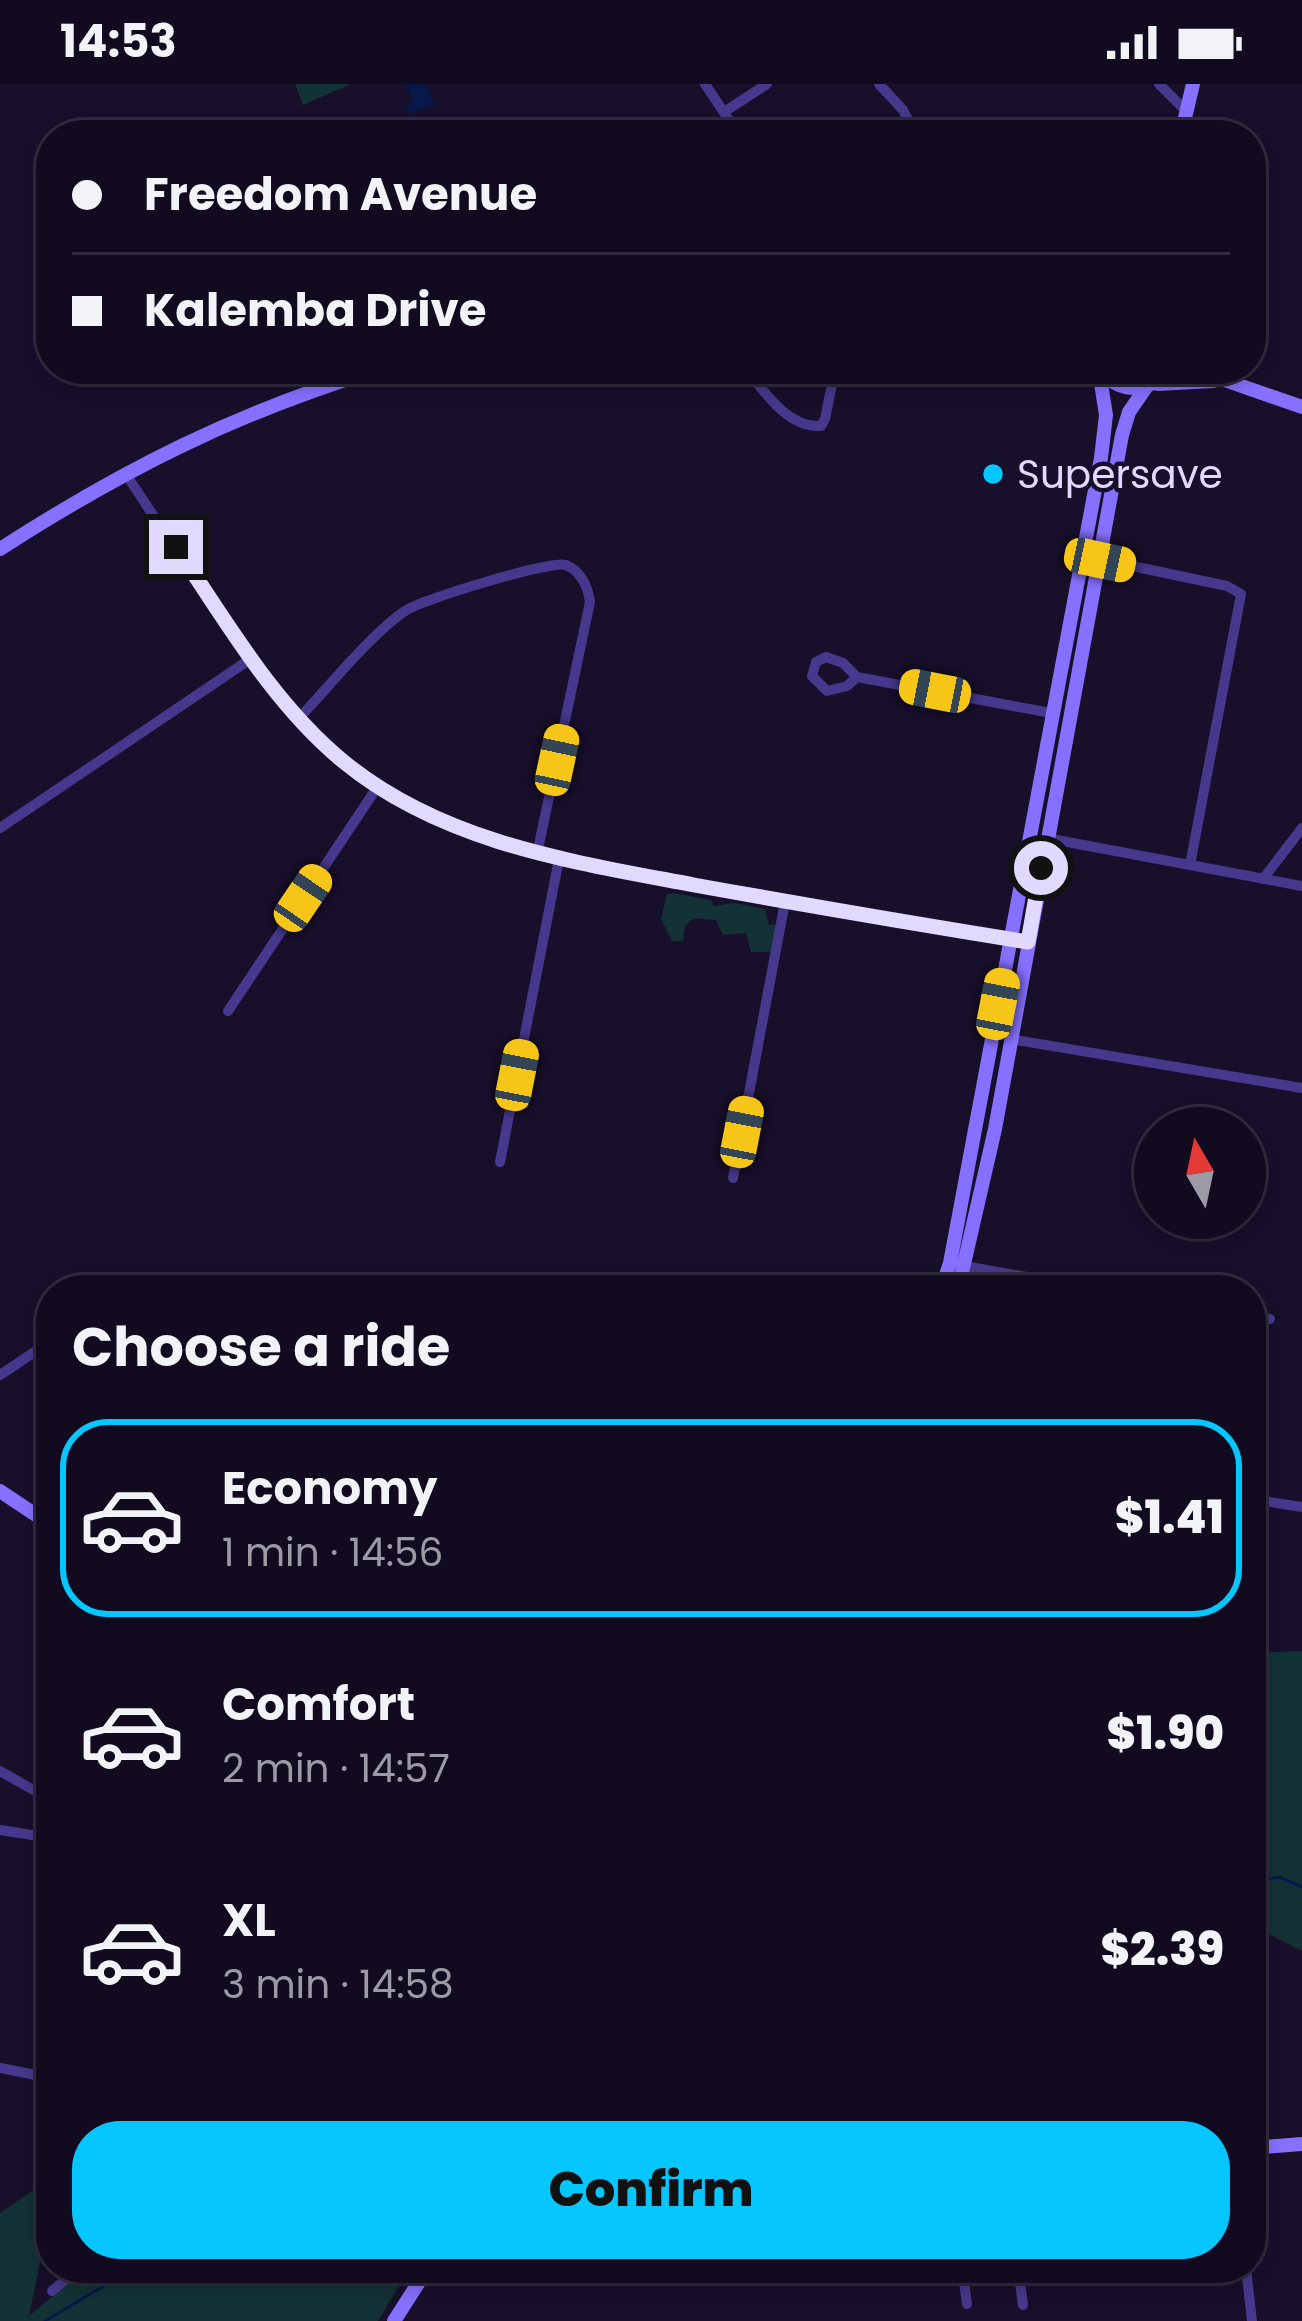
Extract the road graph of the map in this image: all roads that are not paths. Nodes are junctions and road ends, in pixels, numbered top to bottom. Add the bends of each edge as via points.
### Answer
1 (705, 84) edge
2 (767, 84) edge
3 (879, 84) edge
4 (1159, 84) edge
5 (1193, 84) edge
6 (1185, 110) junction
7 (724, 112) junction
8 (729, 120) edge
9 (908, 120) edge
10 (1183, 120) edge
11 (336, 384) edge
12 (760, 384) edge
13 (832, 384) edge
14 (1102, 384) edge
15 (1116, 384) edge
16 (1151, 384) edge
17 (1163, 384) edge
18 (1230, 384) edge
19 (1149, 386) junction
20 (1302, 407) edge
21 (125, 473) junction
22 (0, 549) edge
23 (1099, 559) junction
24 (1076, 590) junction
25 (1081, 656) junction
26 (252, 658) junction
27 (857, 676) dead end
28 (1052, 713) junction
29 (299, 718) junction
30 (378, 786) junction
31 (0, 828) edge
32 (1302, 830) edge
33 (1046, 838) junction
34 (537, 854) junction
35 (559, 859) junction
36 (1190, 866) junction
37 (1263, 879) junction
38 (1302, 886) edge
39 (785, 902) junction
40 (1011, 939) junction
41 (1028, 942) junction
42 (228, 1011) dead end
43 (1010, 1039) junction
44 (1302, 1088) edge
45 (500, 1162) dead end
46 (734, 1178) dead end
47 (950, 1263) junction
48 (967, 1268) junction
49 (946, 1275) edge
50 (964, 1275) edge
51 (1009, 1275) edge
52 (1266, 1318) edge
53 (1270, 1319) dead end
54 (36, 1351) edge
55 (0, 1375) edge
56 (0, 1492) edge
57 (1266, 1501) edge
58 (1302, 1508) edge
59 (36, 1515) edge
60 (0, 1771) edge
61 (36, 1791) edge
62 (0, 1830) edge
63 (36, 1835) edge
64 (0, 2068) edge
65 (36, 2075) edge
66 (1302, 2144) edge
67 (1266, 2148) edge
68 (61, 2283) edge
69 (418, 2283) edge
70 (964, 2283) edge
71 (1020, 2283) edge
72 (1248, 2283) edge
73 (52, 2290) dead end
74 (967, 2304) dead end
75 (1023, 2305) dead end
76 (394, 2321) edge
77 (1252, 2321) edge

1 - 7 street
2 - 7 street
3 - 9 street
4 - 6 street
5 - 6 main road
6 - 10 main road
7 - 8 street
11 - 21 main road via 225,423
12 - 13 street via 789,416 821,426
14 - 24 main road via 1106,430
15 - 19 main road
16 - 19 main road
17 - 19 main road
18 - 20 main road
19 - 23 main road via 1122,435
21 - 22 main road
21 - 26 street
23 - 25 main road
23 - 36 street via 1241,594
24 - 25 main road
24 - 28 main road
25 - 33 main road
26 - 29 street
26 - 31 street
27 - 28 street
28 - 40 main road
29 - 30 street
29 - 34 street via 404,612 555,563 578,573 590,602
30 - 34 street via 451,825
30 - 42 street
32 - 37 street
33 - 36 street
33 - 41 main road
34 - 35 street
35 - 39 street
35 - 45 street
36 - 37 street
37 - 38 street
39 - 40 street
39 - 46 street
40 - 41 street
40 - 47 main road
41 - 43 main road
43 - 44 street
43 - 48 main road
47 - 48 street
47 - 49 main road
48 - 50 main road
48 - 51 street
52 - 53 street
54 - 55 street
56 - 59 main road
57 - 58 street
60 - 61 street
62 - 63 street
64 - 65 street
66 - 67 main road
68 - 73 street
69 - 76 main road
70 - 74 street
71 - 75 street
72 - 77 street

